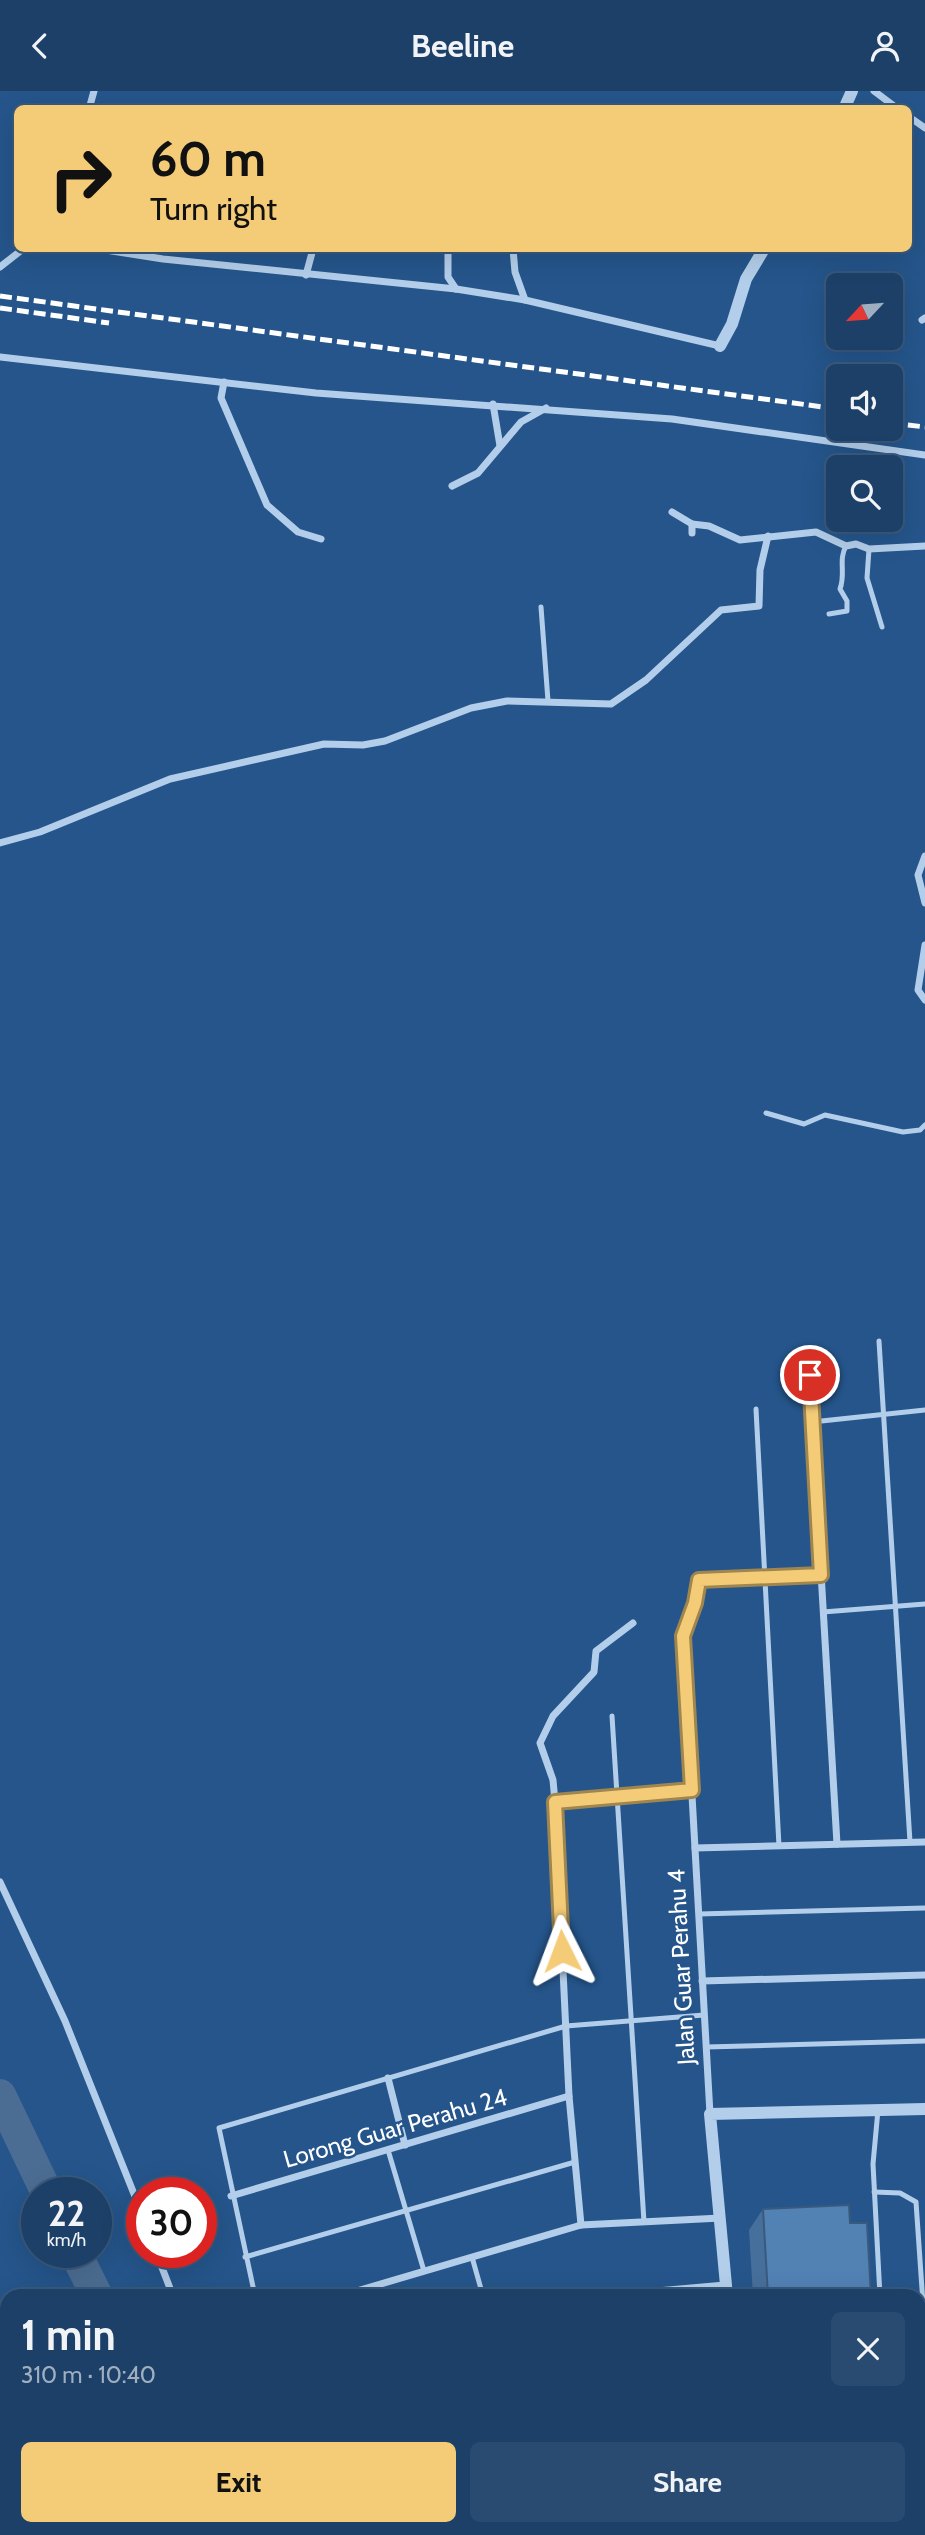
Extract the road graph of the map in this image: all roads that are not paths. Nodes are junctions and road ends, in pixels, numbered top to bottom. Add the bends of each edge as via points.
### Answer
1 (874, 91) edge
2 (893, 105) edge
3 (19, 252) edge
4 (123, 252) edge
5 (312, 252) edge
6 (448, 252) edge
7 (513, 252) edge
8 (762, 252) edge
9 (0, 267) edge
10 (306, 275) junction
11 (456, 289) junction
12 (525, 299) junction
13 (720, 346) joint
14 (0, 357) edge
15 (224, 382) junction
16 (493, 404) junction
17 (547, 408) junction
18 (500, 446) junction
19 (925, 455) edge
20 (452, 486) dead end
21 (672, 512) dead end
22 (692, 524) junction
23 (692, 533) dead end
24 (768, 536) junction
25 (321, 538) dead end
26 (846, 546) junction
27 (925, 546) edge
28 (869, 549) junction
29 (541, 607) dead end
30 (829, 614) dead end
31 (882, 627) dead end
32 (548, 701) junction
33 (0, 843) edge
34 (925, 856) edge
35 (925, 903) edge
36 (925, 945) edge
37 (925, 1000) edge
38 (766, 1113) dead end
39 (925, 1125) edge
40 (879, 1341) dead end
41 (808, 1352) dead end
42 (756, 1409) dead end
43 (925, 1410) edge
44 (884, 1416) junction
45 (812, 1422) junction
46 (764, 1575) junction
47 (821, 1575) junction
48 (925, 1604) edge
49 (895, 1607) junction
50 (823, 1612) junction
51 (633, 1623) dead end
52 (683, 1636) joint
53 (612, 1716) dead end
54 (692, 1790) junction
55 (617, 1797) junction
56 (555, 1802) junction
57 (910, 1842) junction
58 (925, 1842) edge
59 (837, 1844) junction
60 (779, 1846) junction
61 (695, 1848) junction
62 (0, 1882) edge
63 (925, 1908) edge
64 (699, 1914) junction
65 (925, 1975) edge
66 (702, 1981) junction
67 (704, 2015) junction
68 (631, 2019) junction
69 (566, 2025) junction
70 (925, 2041) edge
71 (706, 2047) junction
72 (388, 2078) junction
73 (569, 2096) junction
74 (925, 2109) edge
75 (878, 2110) junction
76 (710, 2114) junction
77 (405, 2145) junction
78 (388, 2150) junction
79 (575, 2162) junction
80 (127, 2177) edge
81 (874, 2192) junction
82 (232, 2196) junction
83 (407, 2211) junction
84 (722, 2218) junction
85 (644, 2223) junction
86 (581, 2225) junction
87 (245, 2257) junction
88 (472, 2257) junction
89 (162, 2268) edge
90 (424, 2271) junction
91 (170, 2289) edge
92 (253, 2289) edge
93 (364, 2289) edge
94 (481, 2289) edge
95 (727, 2289) edge
96 (880, 2289) edge
97 (922, 2289) edge

1 - 2 street
3 - 9 street
4 - 10 street
5 - 10 street
6 - 11 street via 448,277
7 - 12 street
8 - 13 street via 746,279
10 - 11 street
11 - 12 street
12 - 13 street
14 - 15 street
15 - 16 street
15 - 25 street via 221,398 267,505 298,532
16 - 17 street
16 - 18 street
17 - 18 street via 521,422
17 - 19 street via 672,419
18 - 20 street via 478,473
21 - 22 street
22 - 23 street
22 - 24 street via 740,540
24 - 26 street via 816,532
24 - 32 street via 760,570 759,606 721,610 646,680 611,704
26 - 28 street
26 - 30 lane via 840,556 844,580 840,589 847,611
27 - 28 street
28 - 31 lane via 867,578
29 - 32 lane
32 - 33 street via 507,701 471,708 385,741 324,744 170,779 40,832
34 - 35 street via 918,874
36 - 37 street via 918,990
38 - 39 lane via 804,1124 825,1115 903,1132
40 - 44 lane
41 - 45 street
42 - 46 lane
43 - 44 lane
44 - 45 lane
44 - 49 lane
45 - 47 street
46 - 47 lane
46 - 52 lane via 699,1580
46 - 60 lane
47 - 50 street
48 - 49 lane
49 - 50 lane
49 - 57 lane
50 - 59 street
51 - 56 street via 596,1651 594,1672 545,1729 540,1743
52 - 54 street, Jalan Guar Perahu 4
53 - 55 lane
54 - 55 lane
54 - 61 street, Jalan Guar Perahu 4
55 - 56 lane
55 - 68 lane
56 - 69 street
57 - 58 street
57 - 59 street
59 - 60 street
60 - 61 street
61 - 64 street, Jalan Guar Perahu 4
62 - 80 street via 65,2021
63 - 64 lane
64 - 66 street, Jalan Guar Perahu 4
65 - 66 street
66 - 67 street, Jalan Guar Perahu 4
67 - 68 lane
67 - 71 street, Jalan Guar Perahu 4
68 - 69 lane
68 - 85 lane
69 - 72 lane
69 - 73 street
70 - 71 lane
71 - 76 street, Jalan Guar Perahu 4
72 - 77 street
72 - 82 lane via 219,2128
73 - 77 street, Lorong Guar Perahu 24
73 - 79 street
74 - 75 street
75 - 76 street
75 - 81 lane
76 - 84 street, Jalan Guar Perahu 4
77 - 78 street, Lorong Guar Perahu 24
78 - 82 street, Lorong Guar Perahu 24
78 - 83 lane
79 - 83 lane
79 - 86 street
81 - 96 lane
81 - 97 lane via 900,2193 916,2202
82 - 87 lane
83 - 87 lane
83 - 90 lane
84 - 85 street
84 - 95 street, Jalan Guar Perahu 4
85 - 86 street
86 - 88 street
87 - 92 lane
88 - 90 street
88 - 94 lane
89 - 91 street
90 - 93 street

